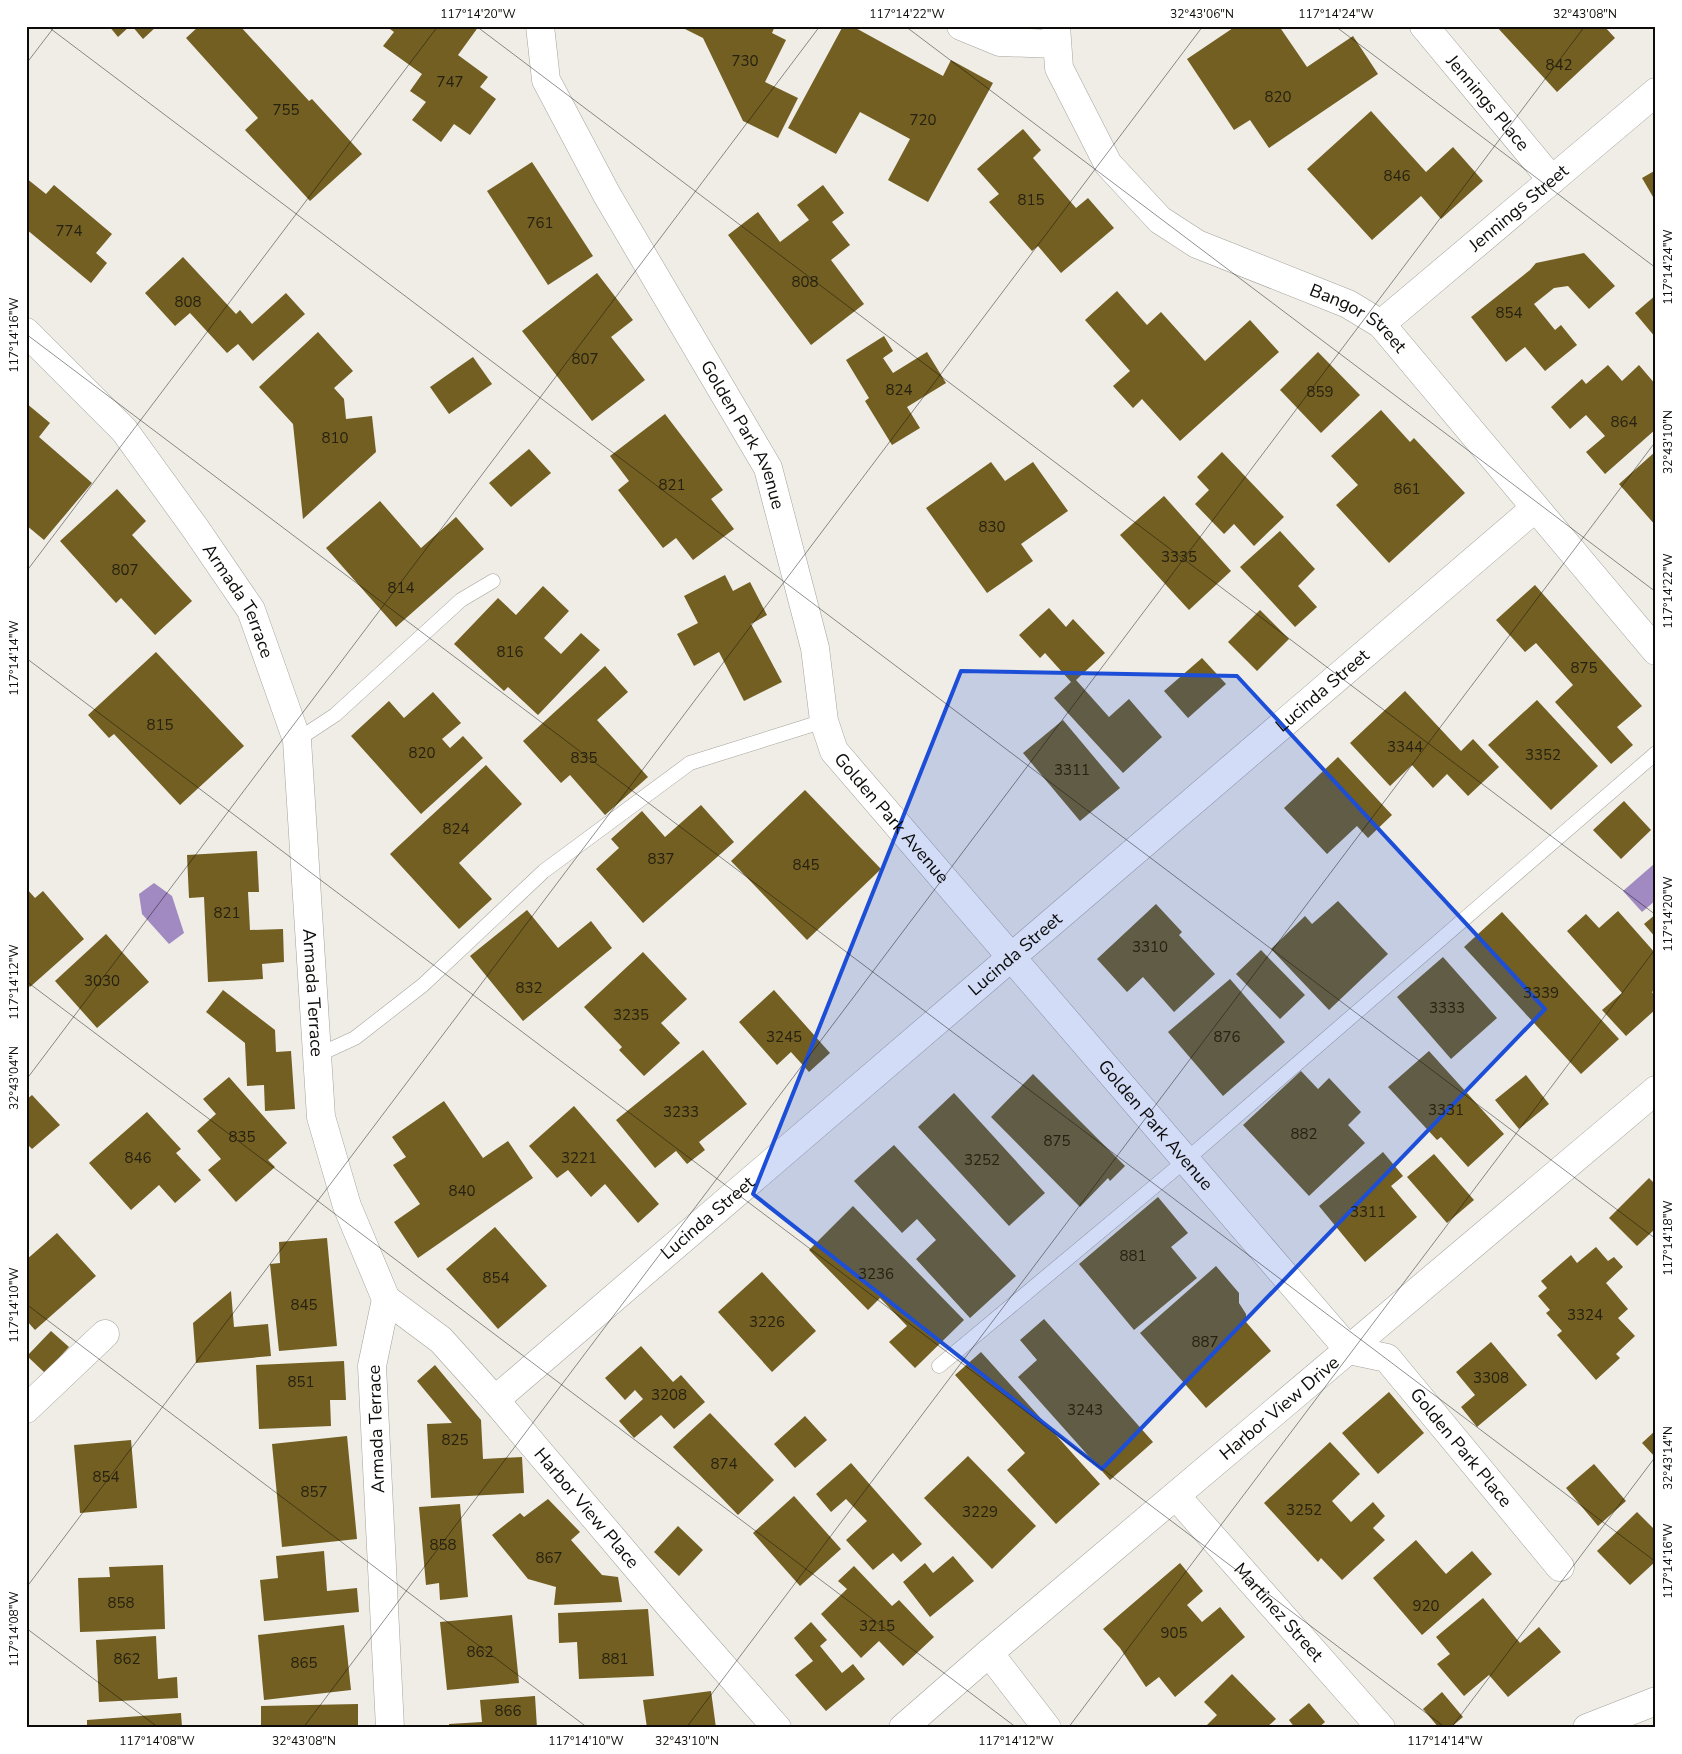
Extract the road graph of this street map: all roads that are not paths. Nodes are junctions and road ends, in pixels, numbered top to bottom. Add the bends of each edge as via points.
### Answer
1 (540, 26) edge
2 (961, 26) edge
3 (1424, 26) edge
4 (1056, 35) edge
5 (1656, 92) edge
6 (1552, 180) junction
7 (1381, 324) junction
8 (26, 332) edge
9 (1535, 508) junction
10 (493, 581) dead end
11 (1656, 651) edge
12 (824, 721) junction
13 (297, 740) junction
14 (1656, 753) edge
15 (1011, 958) junction
16 (318, 1055) junction
17 (1656, 1090) edge
18 (1186, 1160) junction
19 (386, 1299) junction
20 (105, 1334) dead end
21 (1349, 1350) junction
22 (939, 1366) dead end
23 (494, 1400) junction
24 (26, 1409) edge
25 (1176, 1496) junction
26 (1560, 1567) dead end
27 (988, 1653) junction
28 (1656, 1701) edge
29 (390, 1728) edge
30 (777, 1728) edge
31 (902, 1728) edge
32 (1047, 1728) edge
33 (1381, 1728) edge
34 (1587, 1728) edge

1 - 12 street, Golden Park Avenue via 546,80 606,195 768,468 815,648
2 - 4 street via 1000,42
3 - 6 street, Jennings Place
4 - 7 street, Bangor Street via 1059,68 1108,164 1160,220 1197,244 1348,304
5 - 6 street, Jennings Street
6 - 7 street, Jennings Street
7 - 9 street, Bangor Street
8 - 13 street, Armada Terrace via 124,430 251,610
9 - 11 street, Bangor Street
9 - 15 street, Lucinda Street
10 - 13 lane via 461,600 335,715
12 - 15 street, Golden Park Avenue via 834,752
12 - 16 lane via 690,764 544,871 423,986 355,1038
13 - 16 street, Armada Terrace
14 - 18 lane
15 - 18 street, Golden Park Avenue
15 - 23 street, Lucinda Street
16 - 19 street, Armada Terrace via 321,1117 347,1206
17 - 21 street, Harbor View Drive
18 - 21 street, Golden Park Avenue
18 - 22 lane
19 - 23 street, Harbor View Place via 440,1340
19 - 29 street, Armada Terrace via 372,1366
20 - 24 street
21 - 25 street, Harbor View Drive
21 - 26 street, Golden Park Place via 1387,1358
23 - 30 street, Harbor View Place
25 - 27 street, Harbor View Drive
25 - 33 street, Martinez Street
27 - 31 street, Harbor View Drive
27 - 32 street
28 - 34 street

